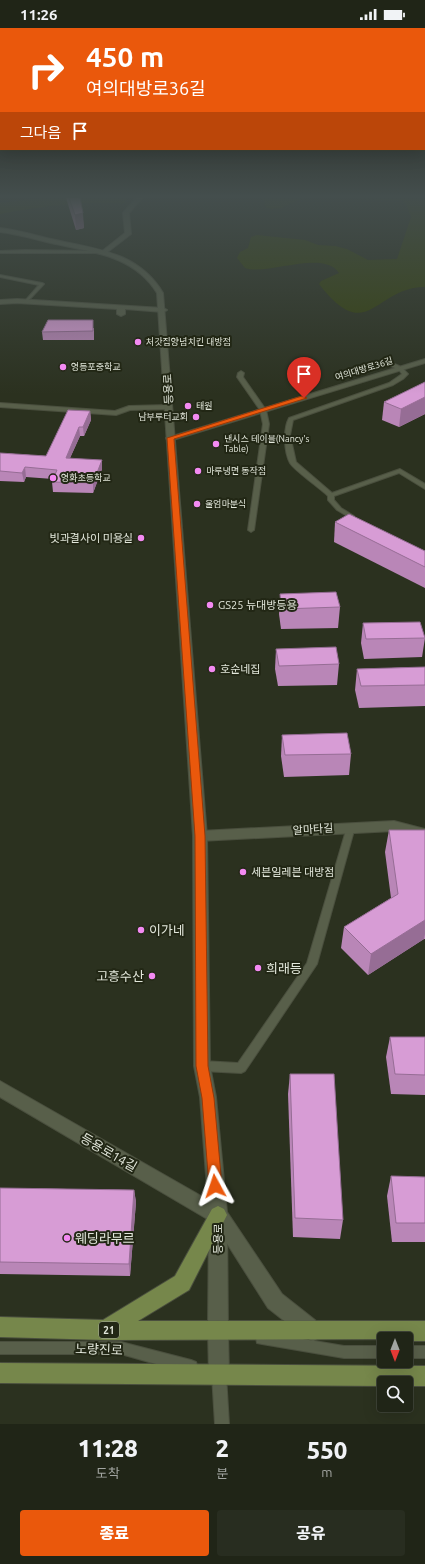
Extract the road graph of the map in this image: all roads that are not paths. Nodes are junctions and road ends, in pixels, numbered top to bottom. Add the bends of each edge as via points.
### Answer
1 (130, 263) edge
2 (0, 276) edge
3 (27, 301) junction
4 (0, 302) edge
5 (163, 310) junction
6 (425, 361) edge
7 (391, 364) dead end
8 (401, 369) junction
9 (241, 373) dead end
10 (0, 405) edge
11 (169, 407) junction
12 (263, 410) junction
13 (170, 438) junction
14 (425, 488) edge
15 (332, 495) junction
16 (352, 517) edge
17 (250, 530) dead end
18 (351, 827) junction
19 (425, 834) edge
20 (200, 836) junction
21 (202, 1066) junction
22 (0, 1088) edge
23 (218, 1215) junction
24 (0, 1327) edge
25 (105, 1330) junction
26 (218, 1330) junction
27 (312, 1331) junction
28 (425, 1331) edge
29 (0, 1348) edge
30 (377, 1352) edge
31 (413, 1352) edge
32 (425, 1352) edge
33 (0, 1373) edge
34 (219, 1375) junction
35 (425, 1376) edge
36 (222, 1424) edge

1 - 5 street, 등용로 via 147,274 157,286
2 - 3 lane via 42,284
3 - 4 street
3 - 5 street via 121,311
5 - 11 street, 등용로
6 - 8 street, 여의대방로36길
7 - 8 lane
8 - 12 street, 여의대방로36길
8 - 15 lane via 405,374 391,384 291,419 287,426 293,463
9 - 12 lane via 240,377
10 - 11 lane via 116,413 129,408
11 - 13 street, 등용로
12 - 13 street, 여의대방로36길
12 - 17 lane via 266,424
13 - 20 street, 등용로
14 - 15 lane via 400,471
15 - 16 lane via 331,500 339,509
18 - 19 street, 알마타길 via 394,826
18 - 20 street, 알마타길
18 - 21 lane via 312,964 241,1068
20 - 21 street, 등용로
21 - 23 street, 등용로 via 208,1098
22 - 23 street, 등용로14길
23 - 25 main road via 182,1283
23 - 26 street, 등용로
23 - 27 street via 275,1301
24 - 25 main road, 노량진로 / 21
25 - 26 main road, 노량진로 / 21
26 - 27 main road, 노량진로 / 21
26 - 30 lane, 노량진로 via 344,1352
26 - 34 street, 등용로
27 - 28 main road, 노량진로 / 21
29 - 34 lane, 노량진로 via 121,1348
31 - 32 lane
33 - 34 main road, 노량진로
34 - 35 main road, 노량진로
34 - 36 lane

